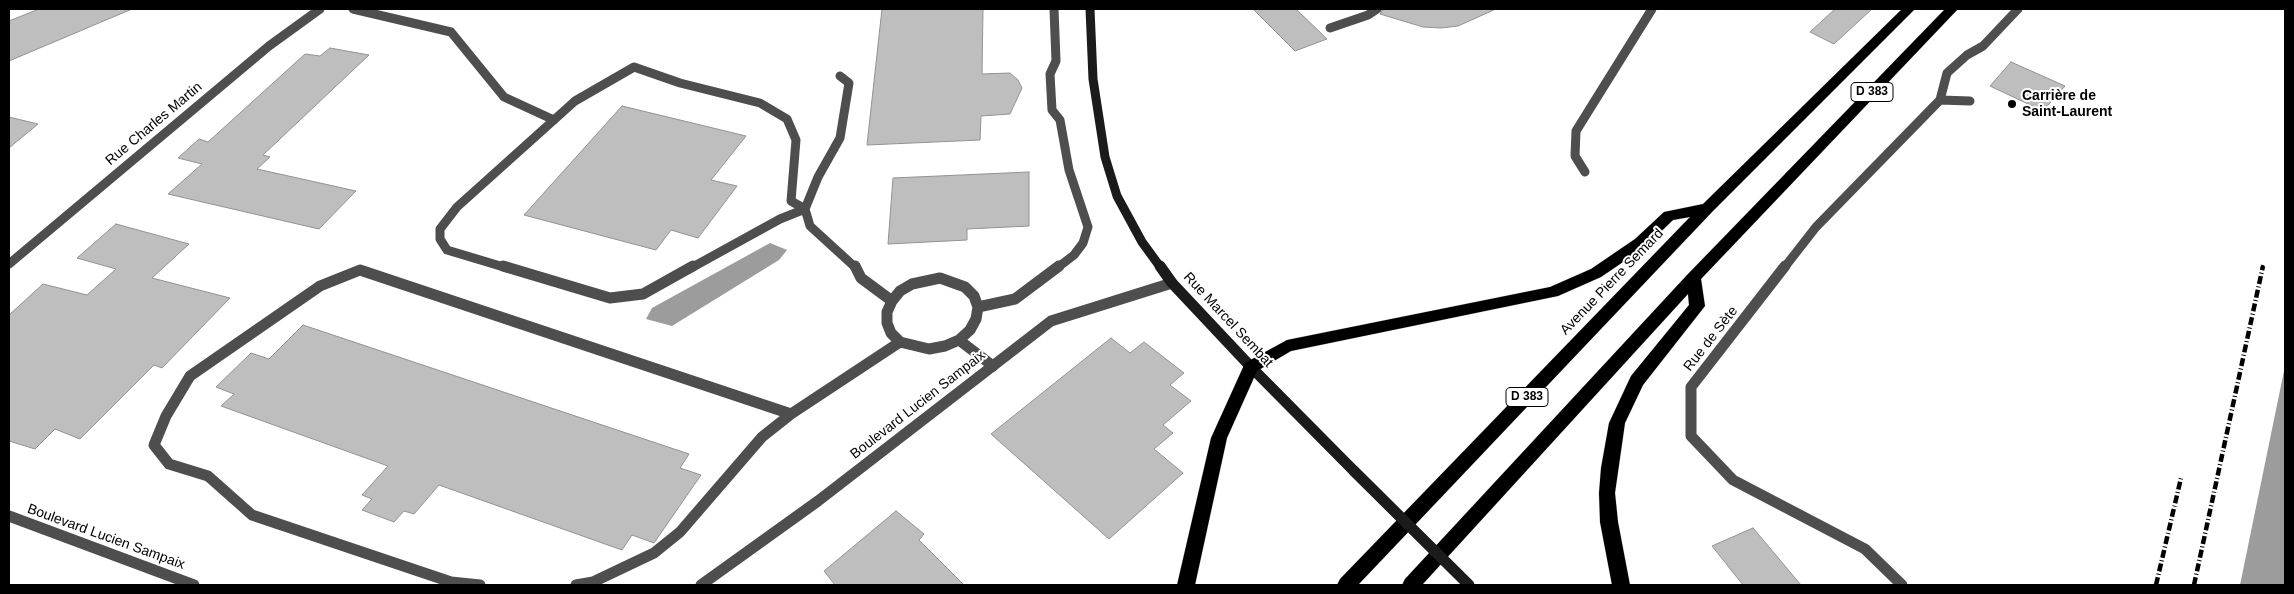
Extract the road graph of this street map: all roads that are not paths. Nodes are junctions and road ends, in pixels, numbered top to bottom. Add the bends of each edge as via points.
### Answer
1 (320, 9) edge
2 (353, 9) edge
3 (1054, 9) edge
4 (1090, 9) edge
5 (1377, 9) edge
6 (1652, 9) edge
7 (1909, 9) edge
8 (1952, 9) edge
9 (2018, 9) edge
10 (1330, 28) dead end
11 (840, 76) dead end
12 (1940, 100) junction
13 (1970, 101) dead end
14 (554, 120) junction
15 (1585, 172) dead end
16 (804, 208) junction
17 (1707, 208) junction
18 (9, 264) edge
19 (1694, 278) junction
20 (1172, 283) junction
21 (892, 301) junction
22 (978, 307) junction
23 (959, 340) junction
24 (900, 342) junction
25 (993, 366) junction
26 (1251, 367) junction
27 (791, 414) junction
28 (9, 516) edge
29 (194, 585) edge
30 (480, 585) edge
31 (576, 585) edge
32 (701, 585) edge
33 (1186, 585) edge
34 (1346, 585) edge
35 (1411, 585) edge
36 (1469, 585) edge
37 (1621, 585) edge
38 (1902, 585) edge

1 - 18 street, Rue Charles Martin via 269,46
2 - 14 street via 451,32 504,97
3 - 22 street via 1056,61 1050,74 1052,110 1060,120 1069,170 1088,227 1083,243 1074,255 1015,299
4 - 20 main road, Rue Marcel Sembat via 1093,79 1106,157 1117,196 1142,242
5 - 10 street
6 - 15 street via 1576,131 1574,156
7 - 17 highway, Avenue Pierre Semard / D 383
8 - 19 highway, D 383
9 - 12 street via 1983,46 1947,73
11 - 16 street via 849,82 840,138
12 - 13 street
12 - 38 street, Rue de Sète via 1816,227 1691,387 1691,436 1734,480 1866,550
14 - 16 street via 575,101 634,67 680,83 760,103 787,119 796,140 791,201
14 - 16 street via 457,207 440,229 440,239 447,250 610,298 643,294
16 - 21 street via 810,226 854,264 861,278
17 - 26 highway via 1669,216 1640,243 1596,273 1553,292 1287,346
17 - 34 highway, Avenue Pierre Semard / D 383
19 - 35 highway, D 383
19 - 37 highway via 1697,306 1637,381 1617,423 1607,493
20 - 25 street, Boulevard Lucien Sampaix via 1050,321
20 - 26 main road, Rue Marcel Sembat
21 - 22 street via 912,284 940,278 965,287 974,296
21 - 24 street via 887,323
22 - 23 street via 970,330
23 - 24 street via 929,349
23 - 25 street
24 - 27 street
25 - 32 street, Boulevard Lucien Sampaix via 758,546
26 - 33 highway via 1219,438
26 - 36 main road, Rue Marcel Sembat, bridge
27 - 30 street via 360,270 320,286 190,376 166,416 154,445 168,464 208,476 252,514 451,582
27 - 31 street via 762,437 680,532 654,553 593,582
28 - 29 street, Boulevard Lucien Sampaix

